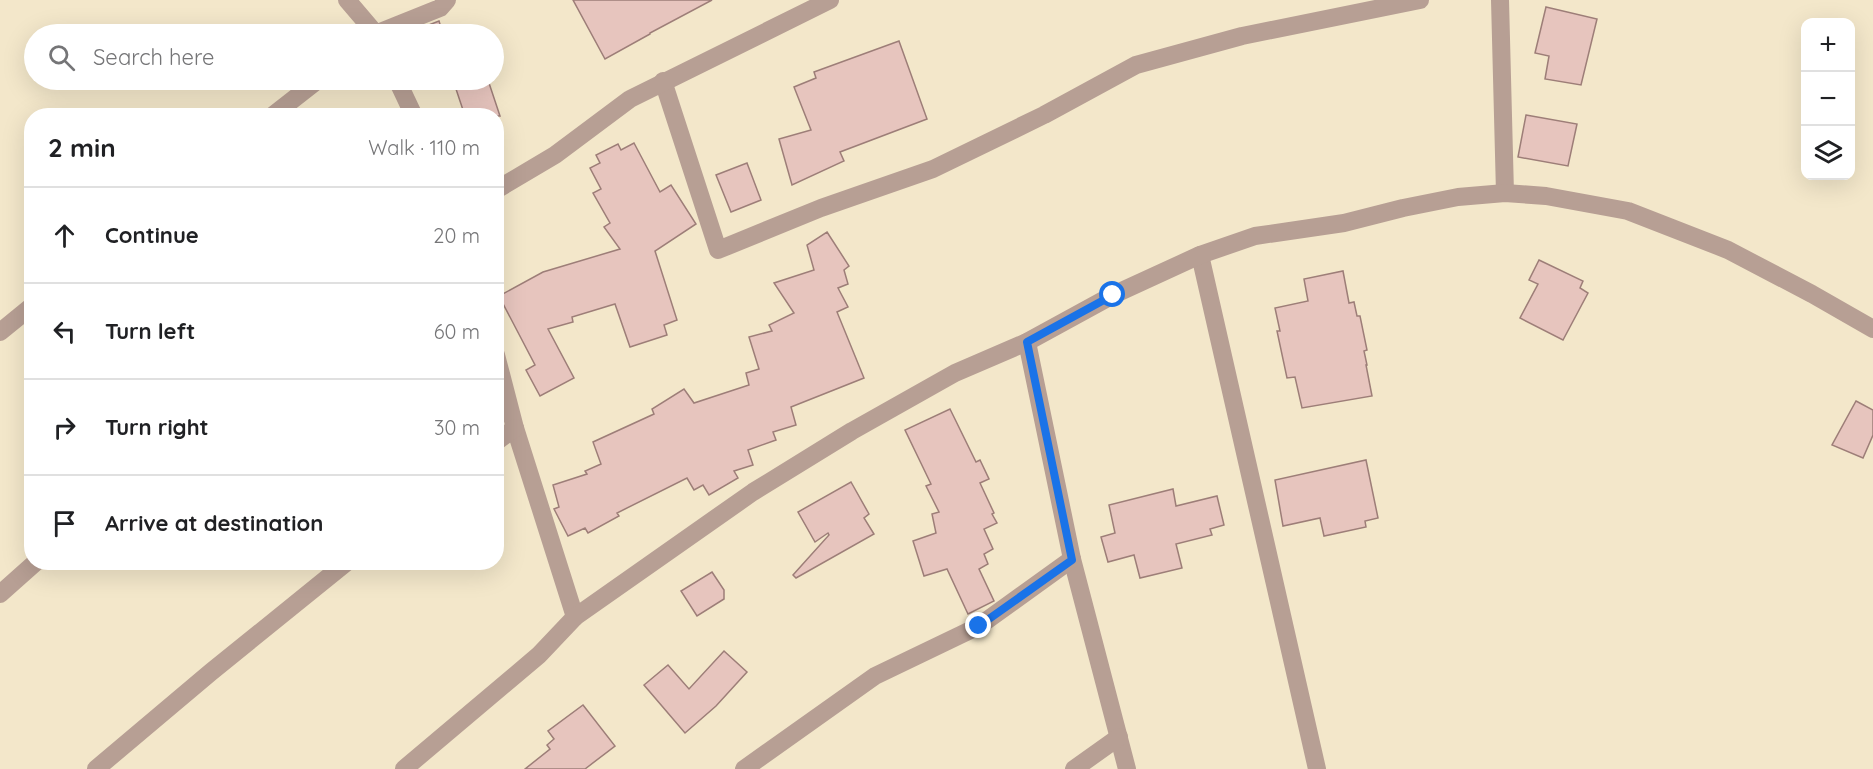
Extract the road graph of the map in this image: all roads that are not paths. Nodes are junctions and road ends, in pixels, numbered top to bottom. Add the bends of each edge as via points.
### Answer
1 (347, 0) edge
2 (447, 0) edge
3 (830, 0) edge
4 (1420, 0) edge
5 (1500, 0) edge
6 (367, 24) edge
7 (400, 24) edge
8 (663, 81) junction
9 (305, 90) edge
10 (402, 90) edge
11 (282, 108) edge
12 (410, 108) edge
13 (504, 185) edge
14 (1505, 193) junction
15 (1200, 255) junction
16 (24, 312) edge
17 (1873, 329) edge
18 (0, 332) edge
19 (1027, 342) junction
20 (504, 386) edge
21 (515, 428) junction
22 (504, 436) edge
23 (1072, 560) junction
24 (27, 570) edge
25 (337, 570) edge
26 (0, 594) edge
27 (575, 617) junction
28 (1119, 737) junction
29 (96, 769) edge
30 (404, 769) edge
31 (744, 769) edge
32 (1074, 769) edge
33 (1127, 769) edge
34 (1317, 769) edge

1 - 6 street
2 - 7 street via 440,8
3 - 8 street
4 - 8 street via 1242,36 1136,65 933,169 718,250
5 - 14 street
8 - 13 street via 630,99 555,155
9 - 11 street
10 - 12 street
14 - 15 street via 1458,198 1344,223 1255,236
14 - 17 street via 1628,211 1728,250
15 - 19 street via 1113,295
15 - 34 street
16 - 18 street
19 - 23 street
19 - 27 street via 955,374 852,430 753,492
20 - 21 street
21 - 22 street
21 - 27 street
23 - 28 street
23 - 31 street via 979,626 875,676
24 - 26 street
25 - 29 street
27 - 30 street via 539,655
28 - 32 street
28 - 33 street

